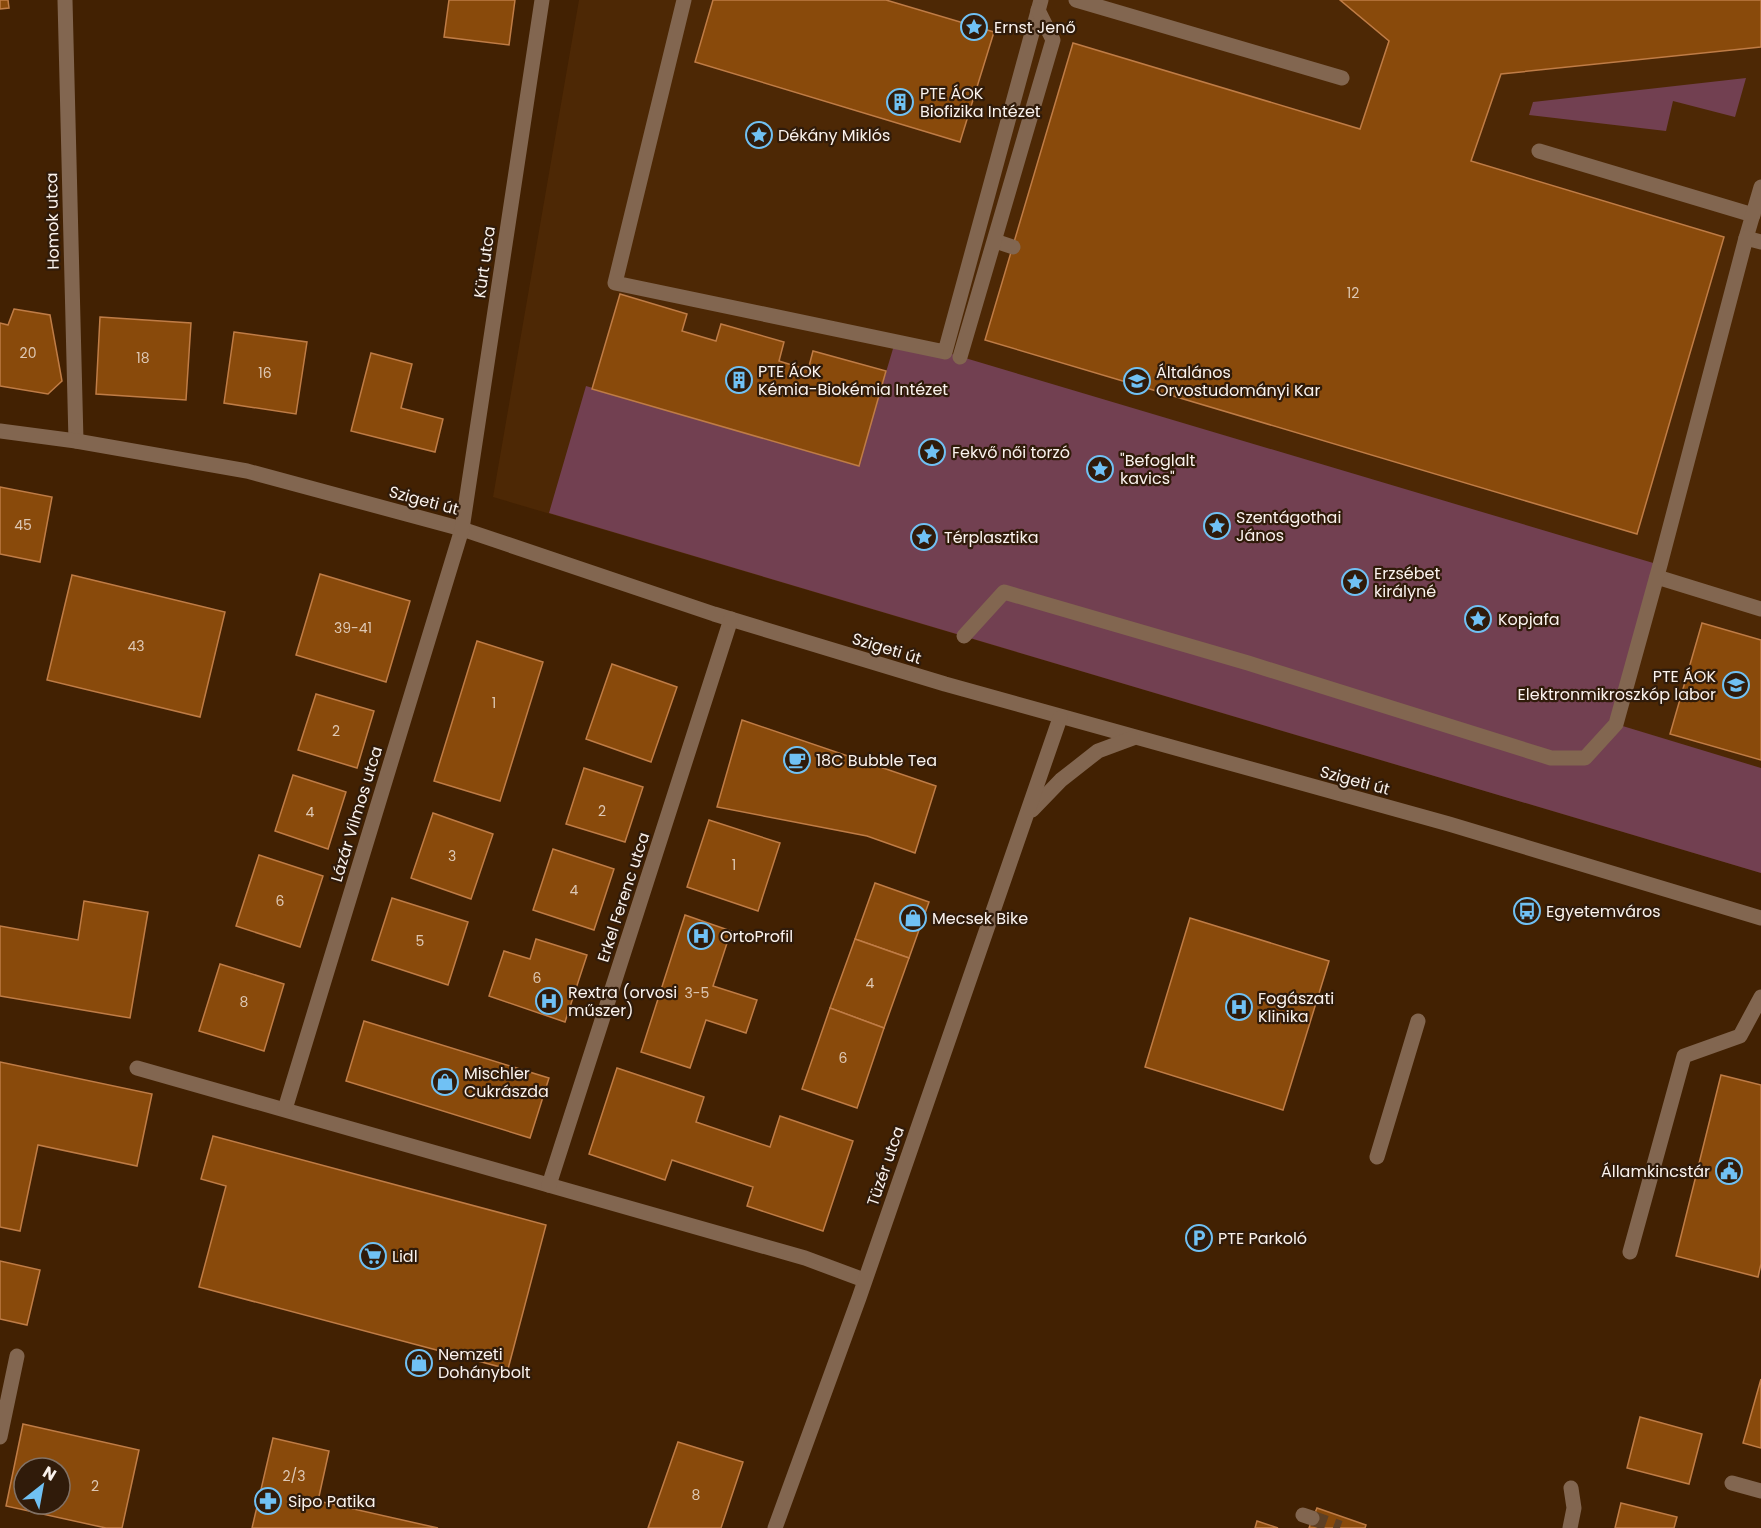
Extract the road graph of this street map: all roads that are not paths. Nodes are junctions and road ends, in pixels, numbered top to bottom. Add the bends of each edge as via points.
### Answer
1 (65, 0) edge
2 (542, 0) edge
3 (684, 0) edge
4 (1077, 0) edge
5 (1039, 5) edge
6 (1342, 78) dead end
7 (1539, 151) dead end
8 (1761, 187) edge
9 (1752, 214) junction
10 (1746, 238) junction
11 (995, 241) junction
12 (1761, 242) edge
13 (1013, 247) dead end
14 (953, 354) junction
15 (0, 431) edge
16 (76, 441) junction
17 (462, 529) junction
18 (1657, 577) junction
19 (1761, 609) edge
20 (732, 619) junction
21 (964, 636) dead end
22 (1060, 718) junction
23 (1133, 738) junction
24 (1027, 816) junction
25 (1761, 918) edge
26 (1761, 997) edge
27 (1418, 1021) dead end
28 (137, 1068) dead end
29 (285, 1109) junction
30 (1377, 1156) dead end
31 (549, 1185) junction
32 (1630, 1252) dead end
33 (864, 1280) junction
34 (17, 1356) dead end
35 (0, 1437) edge
36 (1732, 1483) dead end
37 (1571, 1488) dead end
38 (1761, 1491) edge
39 (774, 1528) edge
40 (1570, 1528) edge

1 - 16 street, Homok utca
2 - 17 street, Kürt utca
3 - 14 street via 615,283
4 - 6 street
5 - 11 street via 1053,40
5 - 14 street
7 - 9 street
8 - 9 street
9 - 10 street
10 - 12 street
10 - 18 street
11 - 13 street
11 - 14 street
15 - 16 street, Szigeti út
16 - 17 street, Szigeti út via 247,471
17 - 20 street, Szigeti út
17 - 29 street, Lázár Vilmos utca
18 - 19 street
18 - 21 street via 1616,724 1585,758 1551,758 1004,592
20 - 22 street, Szigeti út
20 - 31 street, Erkel Ferenc utca
22 - 23 street, Szigeti út
22 - 24 street, Tüzér utca
23 - 24 street, Tüzér utca via 1098,751 1061,780
23 - 25 street, Szigeti út via 1449,824
24 - 33 street, Tüzér utca
26 - 32 street via 1740,1036 1684,1056
27 - 30 street
28 - 29 street
29 - 31 street
31 - 33 street via 805,1258
33 - 39 street, Tüzér utca
34 - 35 street
36 - 38 street
37 - 40 street via 1574,1508

